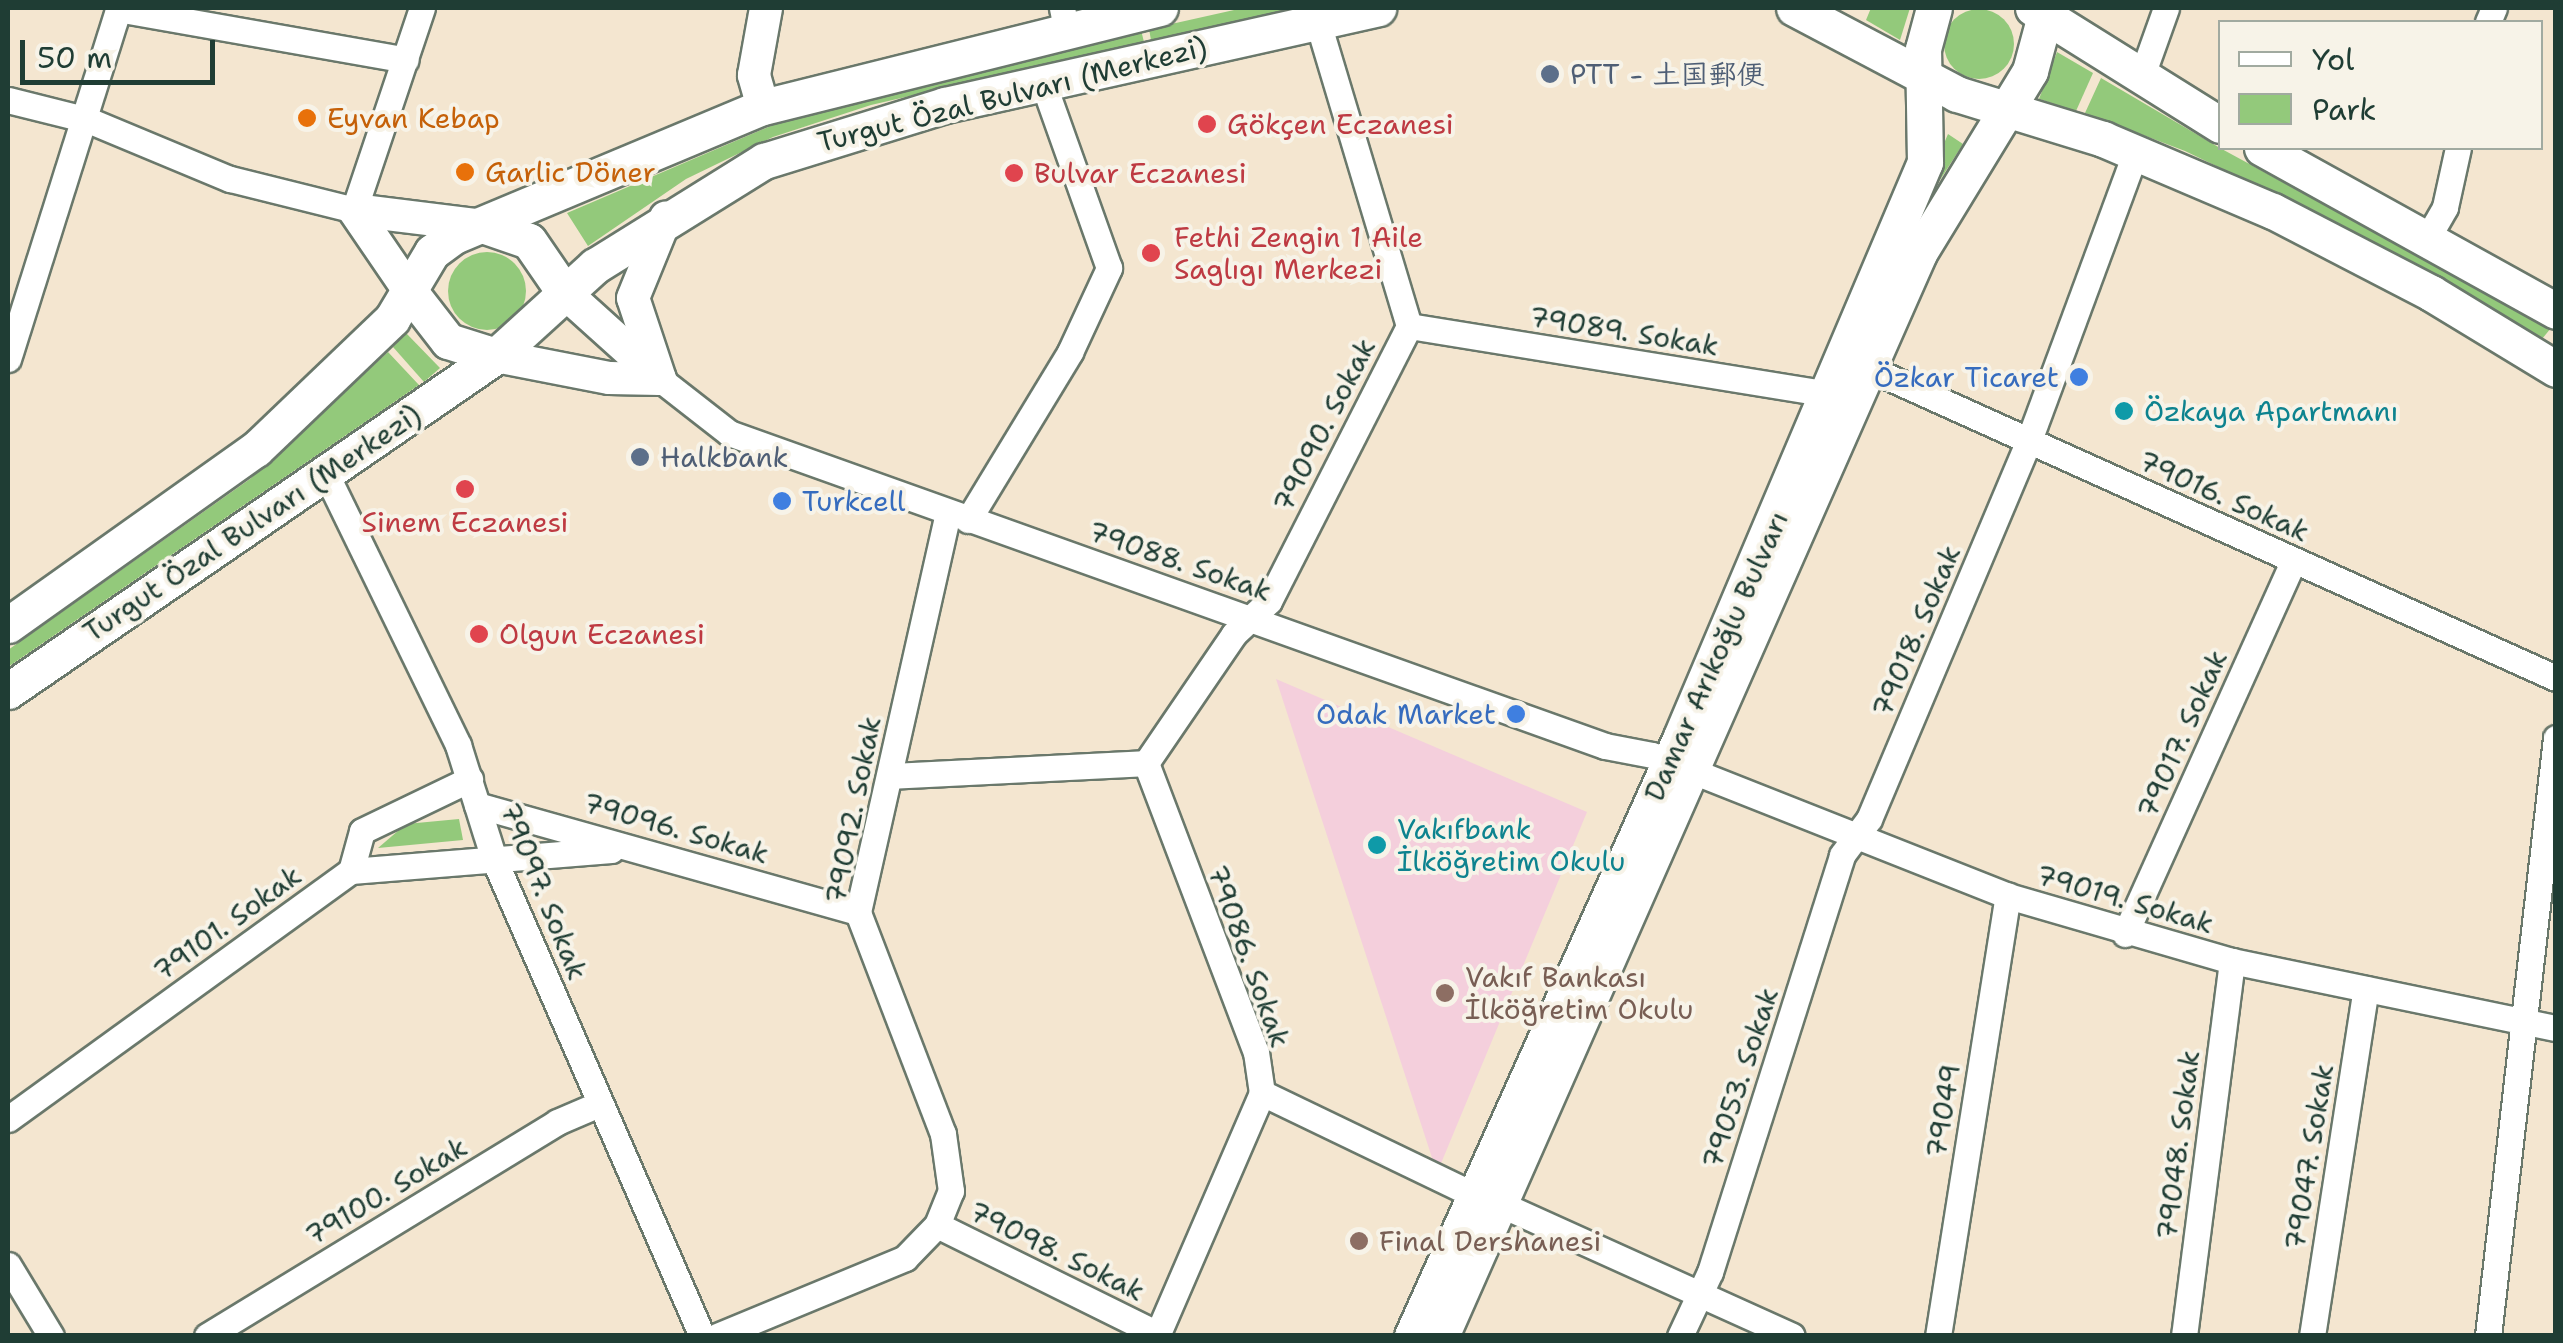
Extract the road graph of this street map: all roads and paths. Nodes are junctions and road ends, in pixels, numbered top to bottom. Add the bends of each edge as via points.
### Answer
1 (118, 8) edge
2 (422, 8) edge
3 (766, 8) edge
4 (1160, 8) edge
5 (1378, 8) edge
6 (1794, 8) edge
7 (1934, 8) edge
8 (2166, 8) edge
9 (2041, 11) edge
10 (1064, 18) edge
11 (1317, 20) junction
12 (406, 60) junction
13 (1924, 74) junction
14 (2140, 78) junction
15 (1042, 83) junction
16 (8, 100) edge
17 (763, 106) junction
18 (2004, 106) junction
19 (88, 120) junction
20 (2218, 125) edge
21 (2266, 150) edge
22 (2458, 150) edge
23 (2136, 151) junction
24 (354, 210) junction
25 (666, 217) junction
26 (485, 226) junction
27 (2428, 236) junction
28 (410, 292) junction
29 (564, 292) junction
30 (2556, 310) edge
31 (1408, 326) junction
32 (496, 356) junction
33 (8, 359) edge
34 (1868, 368) junction
35 (2556, 369) edge
36 (660, 379) junction
37 (1829, 394) junction
38 (2028, 443) junction
39 (325, 472) junction
40 (958, 517) junction
41 (2294, 560) junction
42 (1251, 618) junction
43 (8, 625) edge
44 (2556, 678) edge
45 (8, 691) edge
46 (2556, 738) edge
47 (1146, 762) junction
48 (1682, 767) junction
49 (890, 776) junction
50 (470, 779) junction
51 (477, 805) junction
52 (1854, 838) junction
53 (646, 850) junction
54 (494, 859) junction
55 (352, 871) junction
56 (2008, 896) junction
57 (858, 912) junction
58 (2125, 934) junction
59 (2232, 962) junction
60 (2366, 989) junction
61 (2519, 1019) junction
62 (2556, 1028) edge
63 (1262, 1093) junction
64 (599, 1104) junction
65 (8, 1119) edge
66 (1487, 1200) junction
67 (937, 1225) junction
68 (8, 1265) edge
69 (1700, 1293) junction
70 (1158, 1335) edge
71 (51, 1336) edge
72 (207, 1336) edge
73 (702, 1336) edge
74 (717, 1336) edge
75 (1412, 1336) edge
76 (1441, 1336) edge
77 (1680, 1336) edge
78 (1792, 1336) edge
79 (1938, 1336) edge
80 (2184, 1336) edge
81 (2312, 1336) edge
82 (2488, 1336) edge

1 - 12 street
1 - 19 street
2 - 12 street
3 - 17 street via 754,75
4 - 10 main road, Turgut Özal Bulvarı (Merkezi)
5 - 11 main road, Turgut Özal Bulvarı (Merkezi)
6 - 13 main road
7 - 13 main road, Damar Arıkoğlu Bulvarı via 1925,31
8 - 14 street
9 - 14 main road
9 - 18 main road, Damar Arıkoğlu Bulvarı via 2030,72
10 - 17 main road, Turgut Özal Bulvarı (Merkezi)
11 - 15 main road, Turgut Özal Bulvarı (Merkezi)
11 - 31 street, 79090. Sokak
12 - 24 street
13 - 18 main road via 1957,94
13 - 37 main road, Damar Arıkoğlu Bulvarı via 1924,162
14 - 20 main road
15 - 25 main road, Turgut Özal Bulvarı (Merkezi) via 802,145
15 - 40 street, 79092. Sokak via 1109,268 1070,352
16 - 19 street
17 - 26 main road, Turgut Özal Bulvarı (Merkezi)
18 - 23 main road
18 - 34 main road, Damar Arıkoğlu Bulvarı via 1919,252
19 - 24 street via 230,179
19 - 33 street
21 - 27 main road
22 - 27 street via 2445,207
23 - 35 main road via 2377,263
23 - 38 street, 79018. Sokak
24 - 26 street
24 - 28 street
25 - 29 main road, Turgut Özal Bulvarı (Merkezi)
25 - 36 street via 633,298
26 - 28 main road via 443,242
26 - 29 main road via 529,242
27 - 30 main road
28 - 32 main road via 448,341
28 - 43 main road, Turgut Özal Bulvarı (Merkezi) via 392,319 256,449
29 - 32 main road via 536,326
29 - 36 street
31 - 37 street, 79089. Sokak
31 - 42 street, 79090. Sokak via 1268,601
32 - 36 street via 609,378
32 - 39 main road, Turgut Özal Bulvarı (Merkezi)
34 - 38 street, 79016. Sokak
34 - 48 main road, Damar Arıkoğlu Bulvarı
36 - 40 street, 79088. Sokak via 729,433
37 - 48 main road, Damar Arıkoğlu Bulvarı
38 - 41 street, 79016. Sokak
38 - 52 street, 79018. Sokak via 1868,820
39 - 45 main road, Turgut Özal Bulvarı (Merkezi)
39 - 50 street, 79097. Sokak
40 - 42 street, 79088. Sokak
40 - 49 street, 79092. Sokak
41 - 44 street, 79016. Sokak
41 - 58 street, 79017. Sokak
42 - 47 street, 79090. Sokak
42 - 48 street, 79088. Sokak via 1605,746
46 - 61 street
47 - 49 street
47 - 63 street, 79086. Sokak via 1256,1052
48 - 52 street, 79019. Sokak
48 - 66 main road, Damar Arıkoğlu Bulvarı
49 - 57 street, 79092. Sokak
50 - 51 street, 79097. Sokak
50 - 55 street via 362,831
51 - 53 street, 79096. Sokak
51 - 54 street, 79097. Sokak
52 - 56 street, 79019. Sokak
52 - 69 street, 79053. Sokak via 1842,855
53 - 54 street
53 - 57 street, 79096. Sokak
54 - 55 street
54 - 64 street, 79097. Sokak
55 - 65 street, 79101. Sokak
56 - 58 street, 79019. Sokak
56 - 79 street, 79049
57 - 67 street, 79092. Sokak via 943,1134 951,1190
58 - 59 street, 79019. Sokak
59 - 60 street, 79019. Sokak
59 - 80 street, 79048. Sokak
60 - 61 street, 79019. Sokak
60 - 81 street, 79047. Sokak
61 - 62 street, 79019. Sokak
61 - 82 street
63 - 66 street
63 - 70 street, 79086. Sokak
64 - 72 street, 79100. Sokak via 557,1122
64 - 73 street, 79097. Sokak
66 - 69 street
66 - 75 main road, Damar Arıkoğlu Bulvarı
66 - 76 main road, Damar Arıkoğlu Bulvarı
67 - 70 street, 79098. Sokak
67 - 74 street, 79098. Sokak via 904,1258
68 - 71 street
69 - 77 street, 79053. Sokak
69 - 78 street

